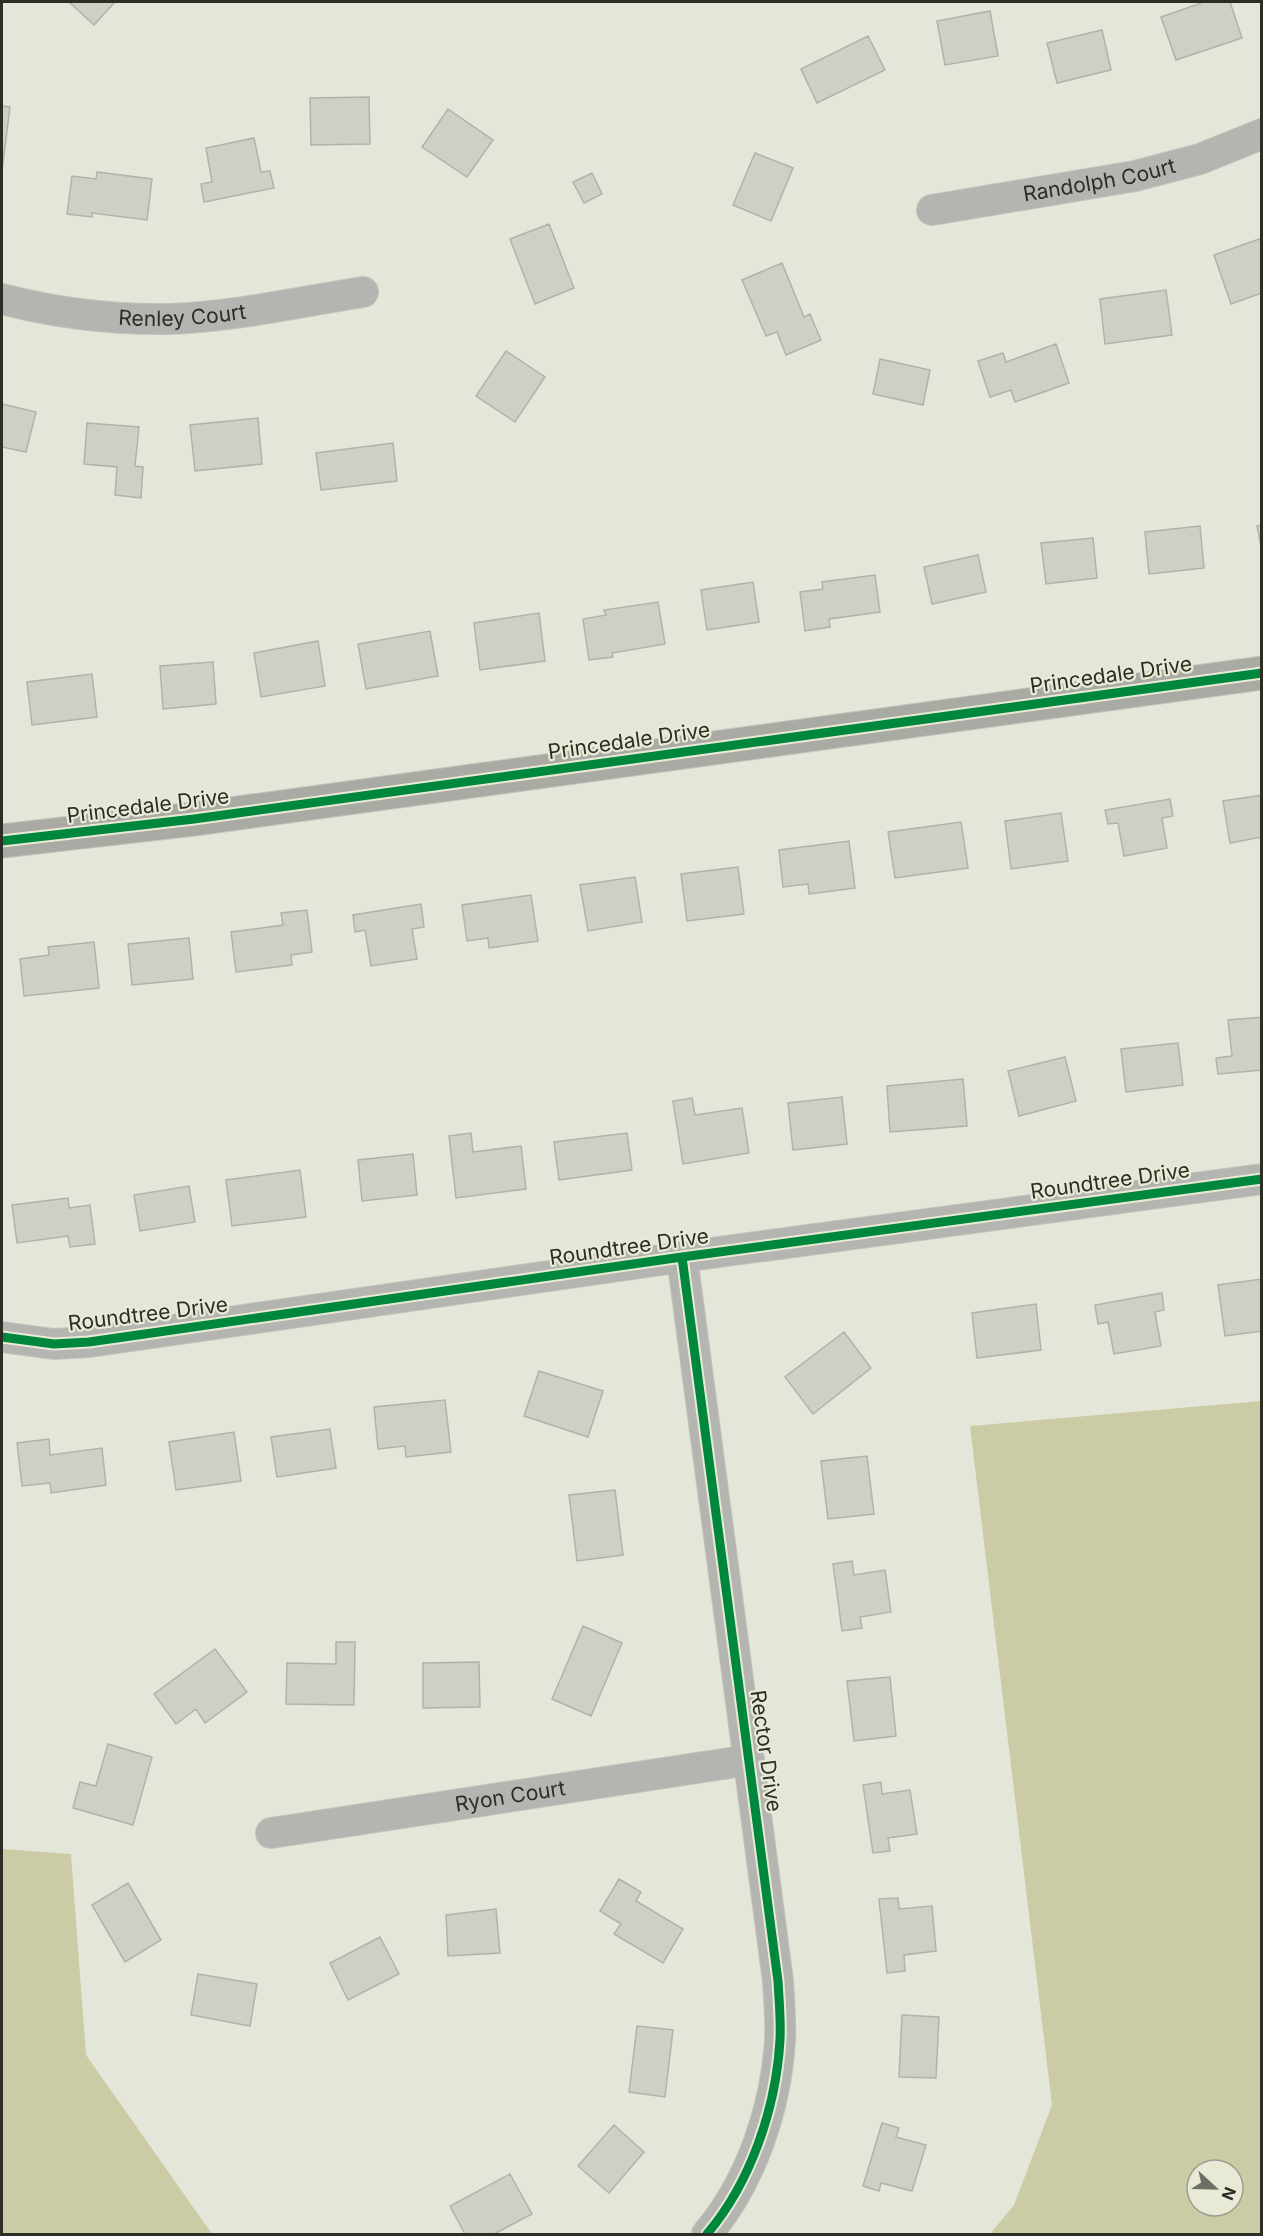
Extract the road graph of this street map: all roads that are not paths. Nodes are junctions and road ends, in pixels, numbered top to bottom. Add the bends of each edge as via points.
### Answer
1 (1262, 134) edge
2 (932, 210) dead end
3 (363, 292) dead end
4 (2, 299) edge
5 (1262, 673) edge
6 (2, 841) edge
7 (1262, 1179) edge
8 (682, 1257) junction
9 (2, 1337) edge
10 (748, 1760) junction
11 (271, 1833) dead end
12 (707, 2235) edge

1 - 2 street, Randolph Court via 1200,159 1135,176
3 - 4 street, Renley Court via 168,319 55,312
5 - 6 street, Princedale Drive via 194,819
7 - 8 street, Roundtree Drive
8 - 9 street, Roundtree Drive via 89,1342 54,1344
8 - 10 street, Rector Drive
10 - 11 street, Ryon Court
10 - 12 street, Rector Drive via 778,1981 780,2038 773,2090 760,2136 733,2198

